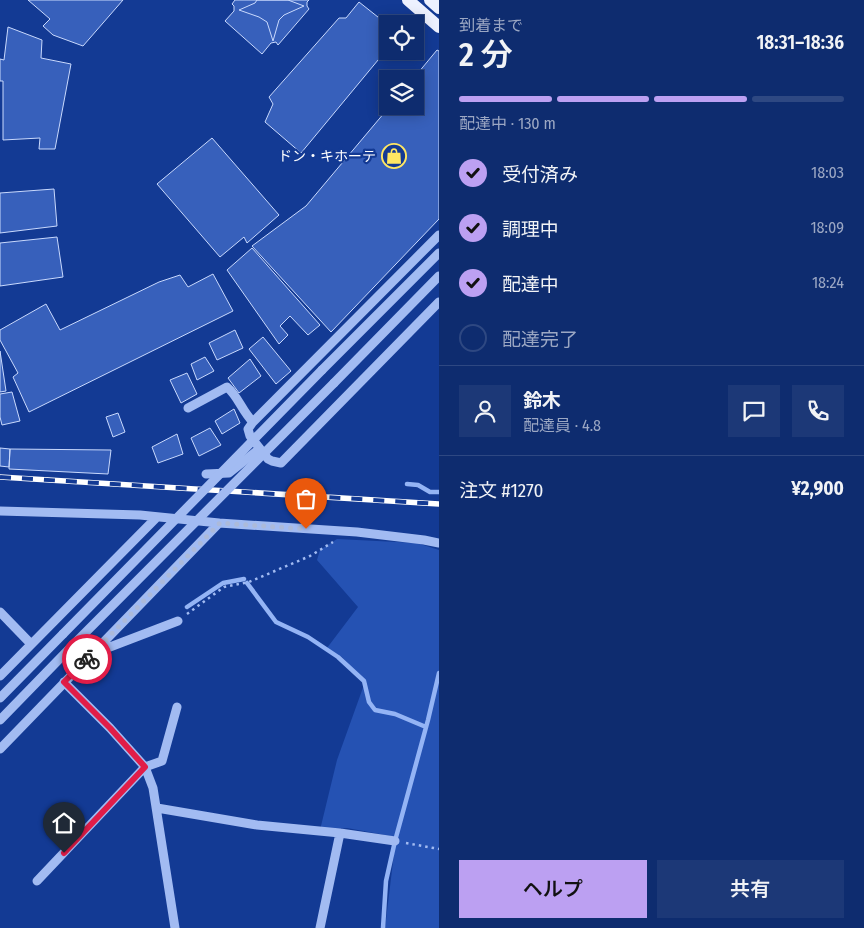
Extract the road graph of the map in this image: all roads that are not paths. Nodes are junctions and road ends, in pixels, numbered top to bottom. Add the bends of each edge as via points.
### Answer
1 (408, 0) edge
2 (430, 0) edge
3 (439, 8) edge
4 (439, 27) edge
5 (439, 235) edge
6 (439, 252) edge
7 (439, 276) edge
8 (439, 302) edge
9 (188, 408) dead end
10 (253, 422) junction
11 (260, 449) junction
12 (206, 474) dead end
13 (0, 511) edge
14 (156, 518) junction
15 (220, 523) junction
16 (439, 542) edge
17 (0, 612) edge
18 (178, 621) road end
19 (30, 644) junction
20 (102, 644) junction
21 (0, 676) edge
22 (64, 682) junction
23 (0, 698) edge
24 (177, 707) dead end
25 (0, 720) edge
26 (0, 749) edge
27 (145, 767) junction
28 (157, 808) junction
29 (340, 833) junction
30 (395, 841) road end
31 (37, 881) dead end
32 (175, 928) edge
33 (320, 928) edge

1 - 4 main road
2 - 3 main road
5 - 10 street
6 - 23 street, bridge
7 - 25 street, bridge
8 - 11 street via 281,463 272,461
9 - 10 street via 226,387
10 - 11 street via 248,433
11 - 12 street via 229,473
13 - 14 street
14 - 15 street
14 - 19 street
15 - 16 street via 341,530
15 - 20 street
17 - 19 street
18 - 20 street via 110,646
19 - 21 street
20 - 22 street
22 - 26 street
22 - 27 street
24 - 27 street via 162,761
27 - 28 street
27 - 31 street
28 - 29 street via 257,825
28 - 32 street
29 - 30 street
29 - 33 street

